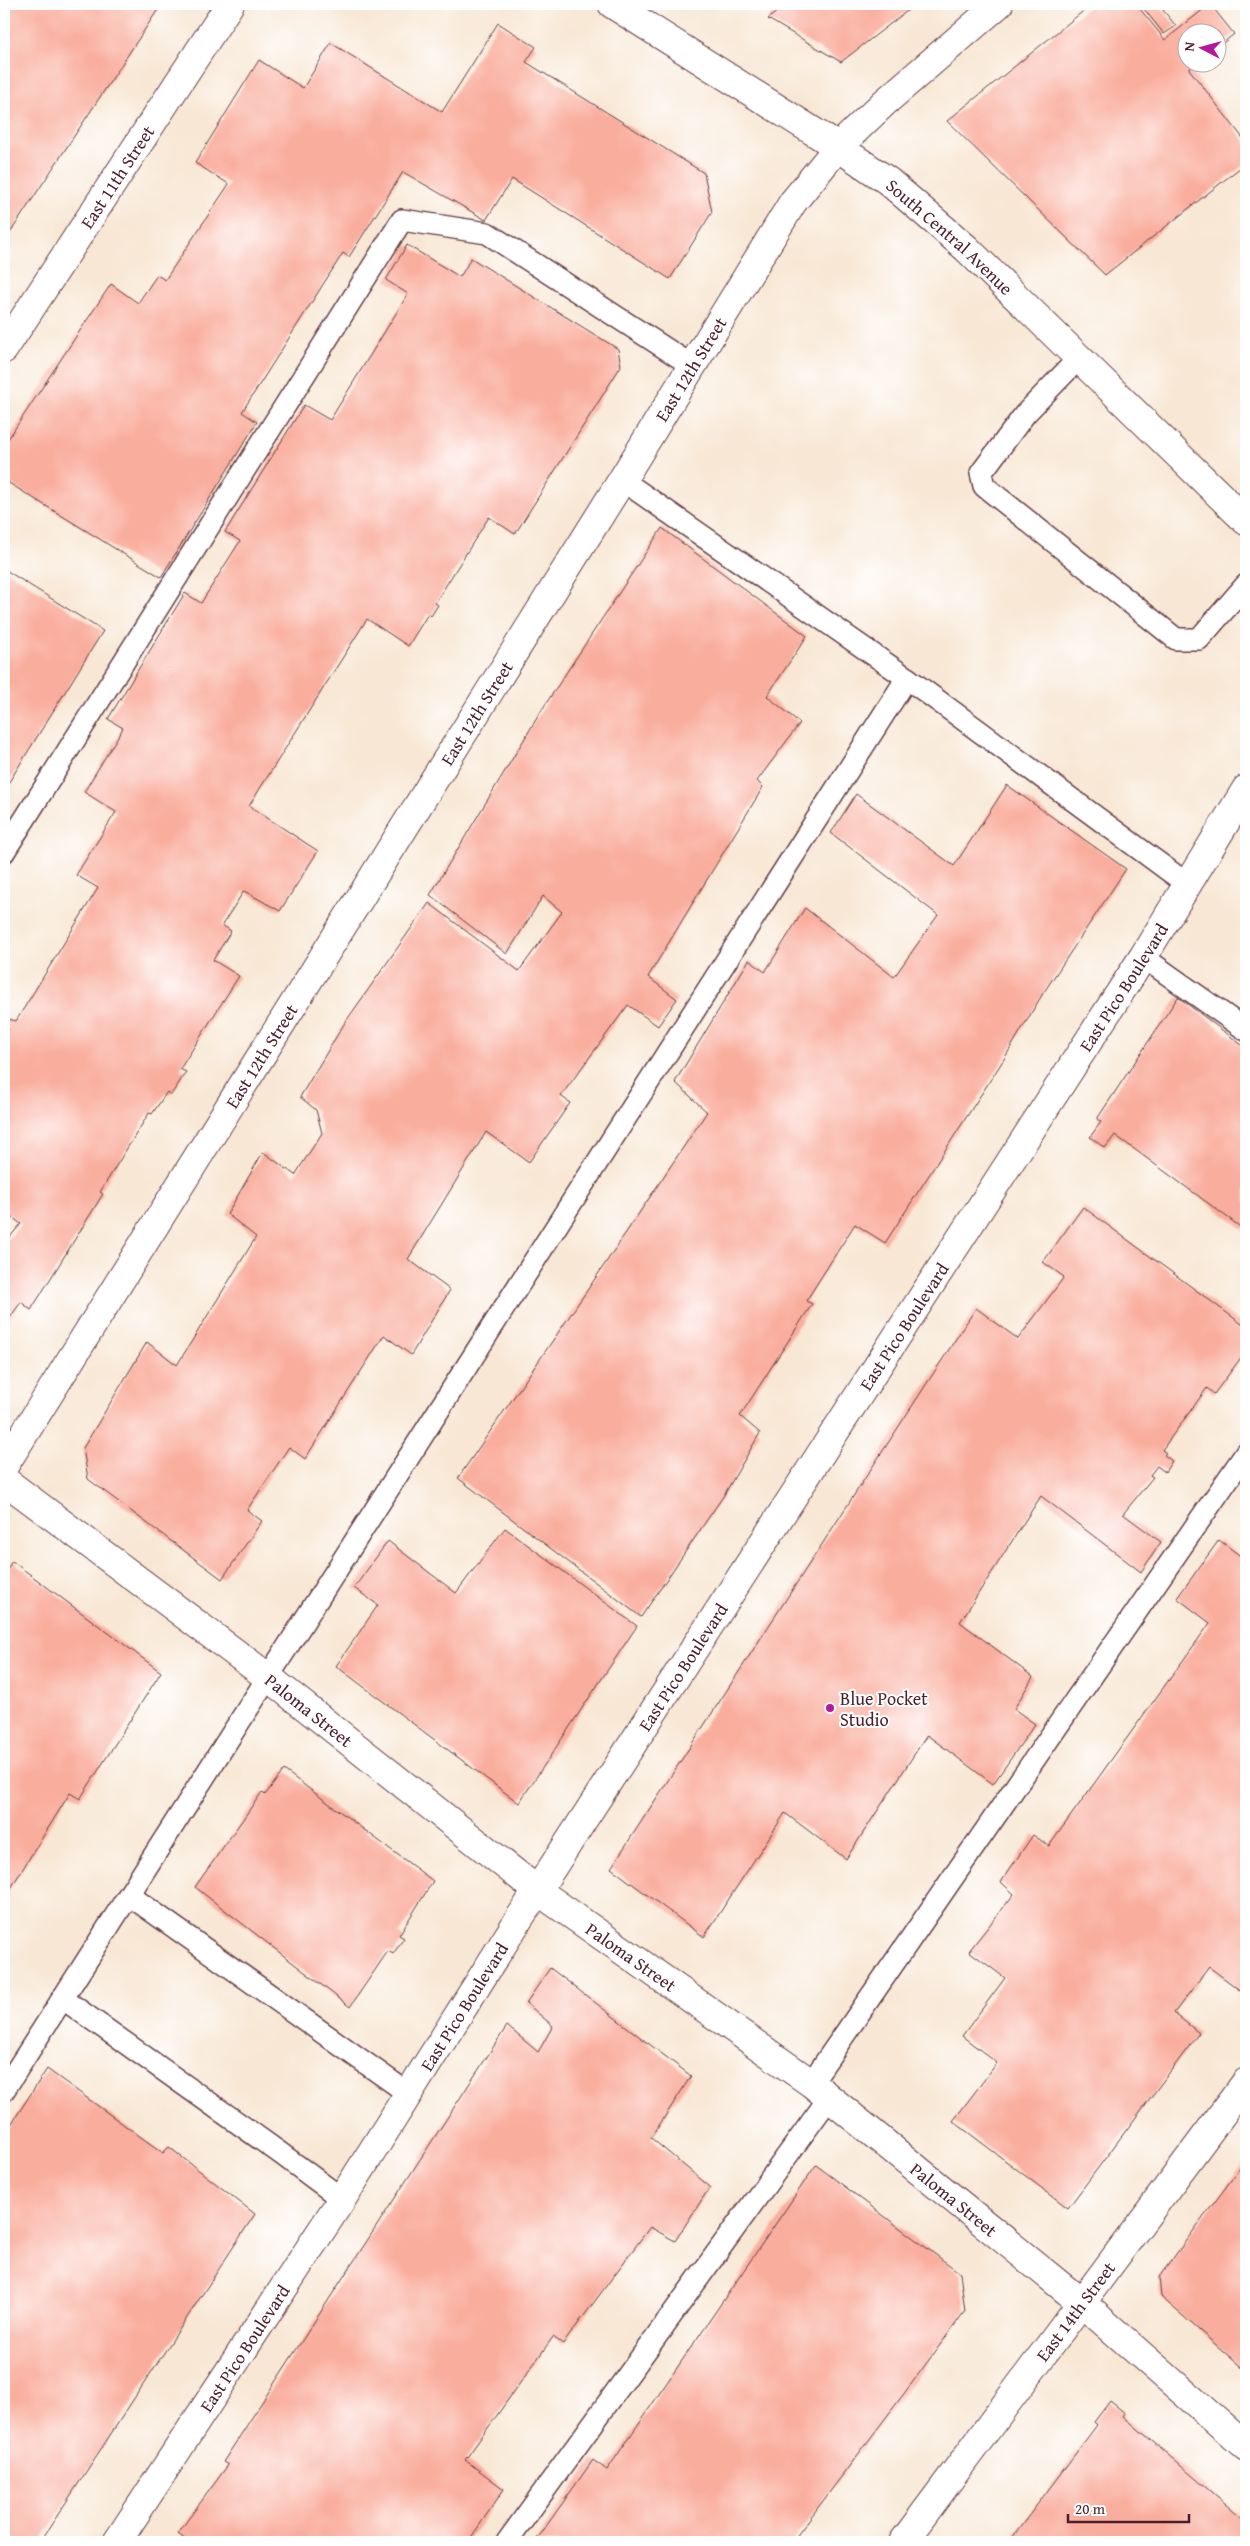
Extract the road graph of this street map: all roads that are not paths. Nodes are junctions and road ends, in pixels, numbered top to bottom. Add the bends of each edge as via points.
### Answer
1 (230, 4) edge
2 (612, 4) edge
3 (999, 4) edge
4 (838, 147) junction
5 (4, 349) edge
6 (1080, 358) junction
7 (691, 365) junction
8 (622, 480) junction
9 (1246, 521) edge
10 (1246, 585) edge
11 (907, 678) junction
12 (1246, 789) edge
13 (4, 852) edge
14 (1187, 884) junction
15 (1143, 957) junction
16 (1246, 1030) edge
17 (1246, 1453) edge
18 (4, 1466) edge
19 (4, 1480) edge
20 (269, 1678) junction
21 (538, 1891) junction
22 (129, 1895) junction
23 (62, 1998) junction
24 (1246, 2082) edge
25 (4, 2090) edge
26 (820, 2090) junction
27 (409, 2094) junction
28 (342, 2199) junction
29 (1082, 2303) junction
30 (1246, 2448) edge
31 (117, 2542) edge
32 (507, 2542) edge
33 (903, 2542) edge

1 - 5 street, East 11th Street
2 - 4 street, South Central Avenue
3 - 4 street, East 12th Street via 888,99
4 - 6 street, South Central Avenue via 888,181 966,248
4 - 7 street, East 12th Street via 793,202
6 - 9 street, South Central Avenue
6 - 10 lane via 1025,414 980,473 984,486 1176,639 1199,640
7 - 8 street, East 12th Street
7 - 13 lane via 487,233 402,220
8 - 11 lane
8 - 18 street, East 12th Street
11 - 14 lane
11 - 20 lane
12 - 14 street, East Pico Boulevard
14 - 15 street, East Pico Boulevard
15 - 16 lane
15 - 21 street, East Pico Boulevard
17 - 26 lane
19 - 20 street, Paloma Street
20 - 21 street, Paloma Street
20 - 22 lane
21 - 26 street, Paloma Street
21 - 27 street, East Pico Boulevard
22 - 23 lane
22 - 27 lane
23 - 25 lane
23 - 28 lane
24 - 29 street, East 14th Street
26 - 29 street, Paloma Street
26 - 32 lane
27 - 28 street, East Pico Boulevard
28 - 31 street, East Pico Boulevard
29 - 30 street, Paloma Street
29 - 33 street, East 14th Street

